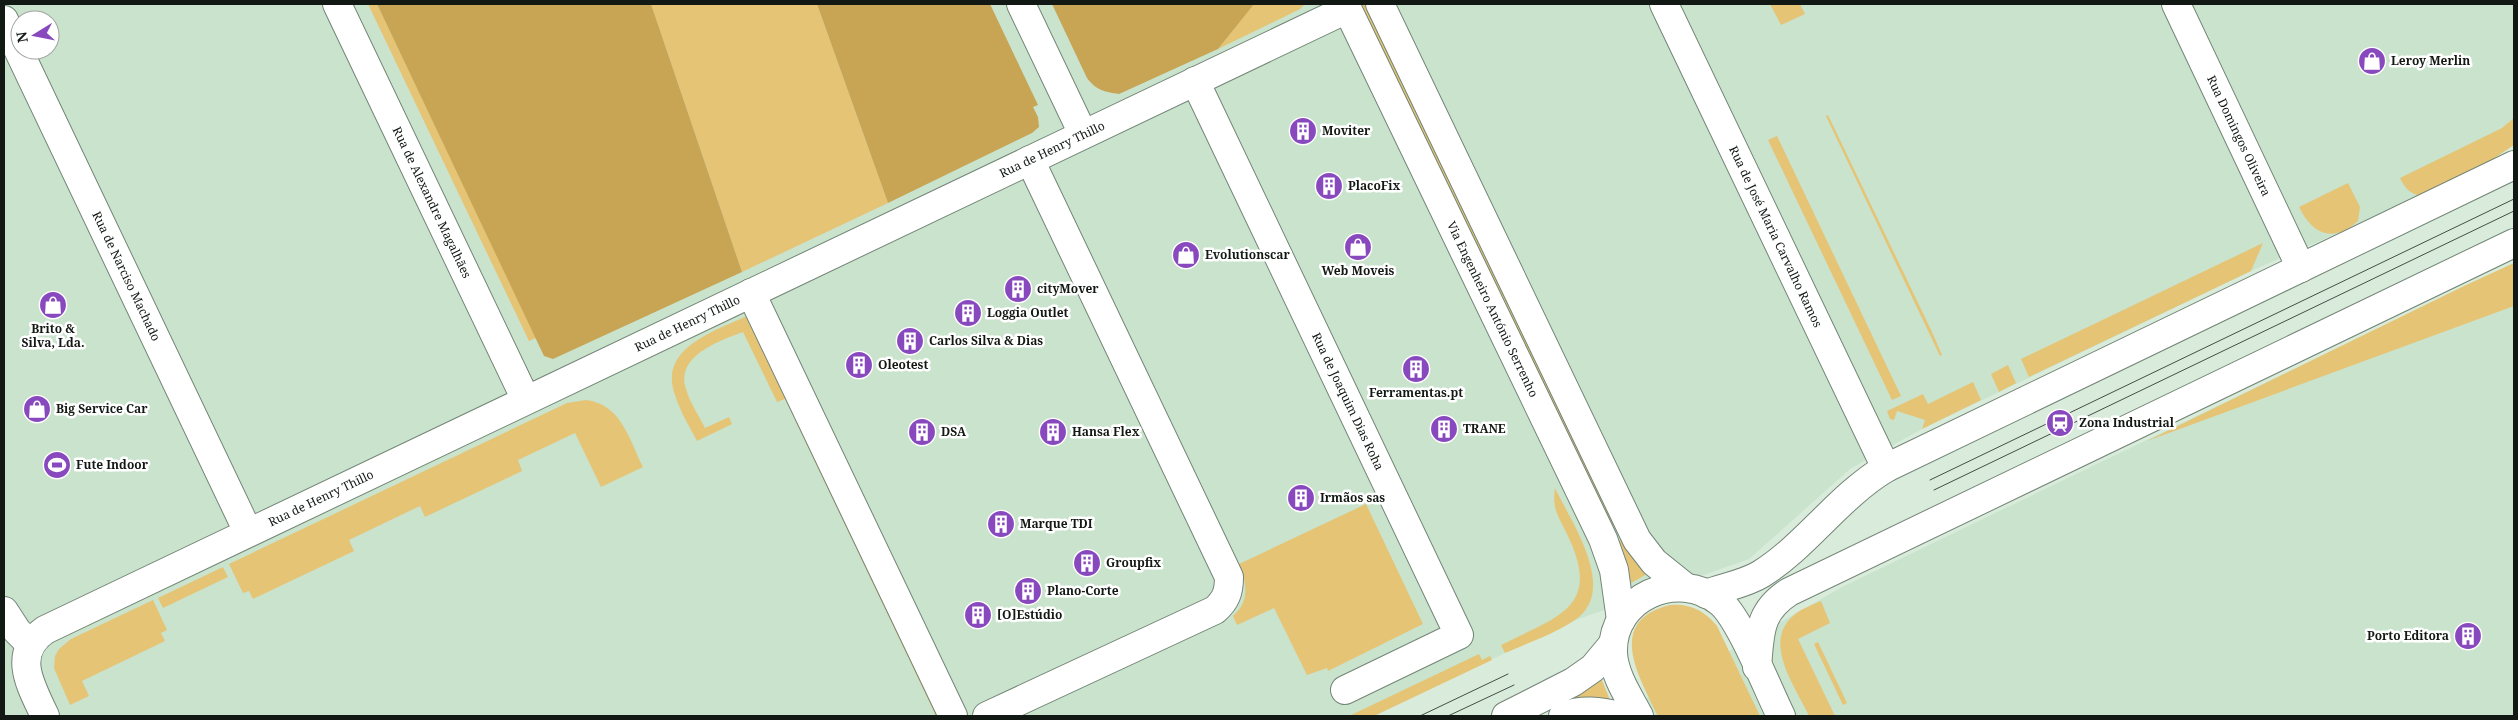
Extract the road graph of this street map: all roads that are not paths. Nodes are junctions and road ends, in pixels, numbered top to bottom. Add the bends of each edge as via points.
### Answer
1 (337, 4) edge
2 (1021, 4) edge
3 (1380, 4) edge
4 (1664, 4) edge
5 (2176, 4) edge
6 (1346, 6) edge
7 (4, 20) edge
8 (1195, 81) junction
9 (1083, 134) junction
10 (1030, 160) junction
11 (2514, 165) edge
12 (2514, 243) edge
13 (2301, 268) junction
14 (751, 293) junction
15 (526, 400) junction
16 (1886, 468) junction
17 (248, 532) junction
18 (1696, 590) junction
19 (4, 611) edge
20 (1617, 632) junction
21 (30, 644) junction
22 (1757, 667) junction
23 (1345, 690) dead end
24 (45, 716) edge
25 (953, 716) edge
26 (987, 716) edge
27 (1506, 716) edge
28 (1563, 716) edge
29 (1620, 716) edge
30 (1638, 716) edge
31 (1781, 716) edge

1 - 15 street, Rua de Alexandre Magalhães
2 - 9 street
3 - 18 street via 1634,533 1654,562
4 - 16 street, Rua de José Maria Carvalho Ramos
5 - 13 street, Rua Domingos Oliveira
6 - 8 street, Rua de Henry Thillo
6 - 20 street, Via Engenheiro António Serrenho via 1602,539 1614,570
7 - 17 street, Rua de Narciso Machado
8 - 9 street, Rua de Henry Thillo
8 - 23 street, Rua de Joaquim Dias Roha via 1459,635
9 - 10 street, Rua de Henry Thillo
10 - 14 street, Rua de Henry Thillo
10 - 26 street via 1229,577 1229,590 1216,610
11 - 13 street
12 - 22 street via 1778,598 1765,614 1760,627
13 - 16 street
14 - 15 street, Rua de Henry Thillo
14 - 25 street
15 - 17 street, Rua de Henry Thillo
16 - 18 street via 1851,493 1772,567 1746,581
17 - 21 street, Rua de Henry Thillo via 45,630
18 - 20 street via 1670,587 1651,592 1631,607
18 - 22 street via 1722,603 1730,613
19 - 21 street via 17,632
20 - 27 street via 1593,668 1573,682
20 - 30 street, Via Engenheiro António Serrenho via 1616,669
21 - 24 street via 26,670
22 - 31 street
28 - 29 street via 1583,712

